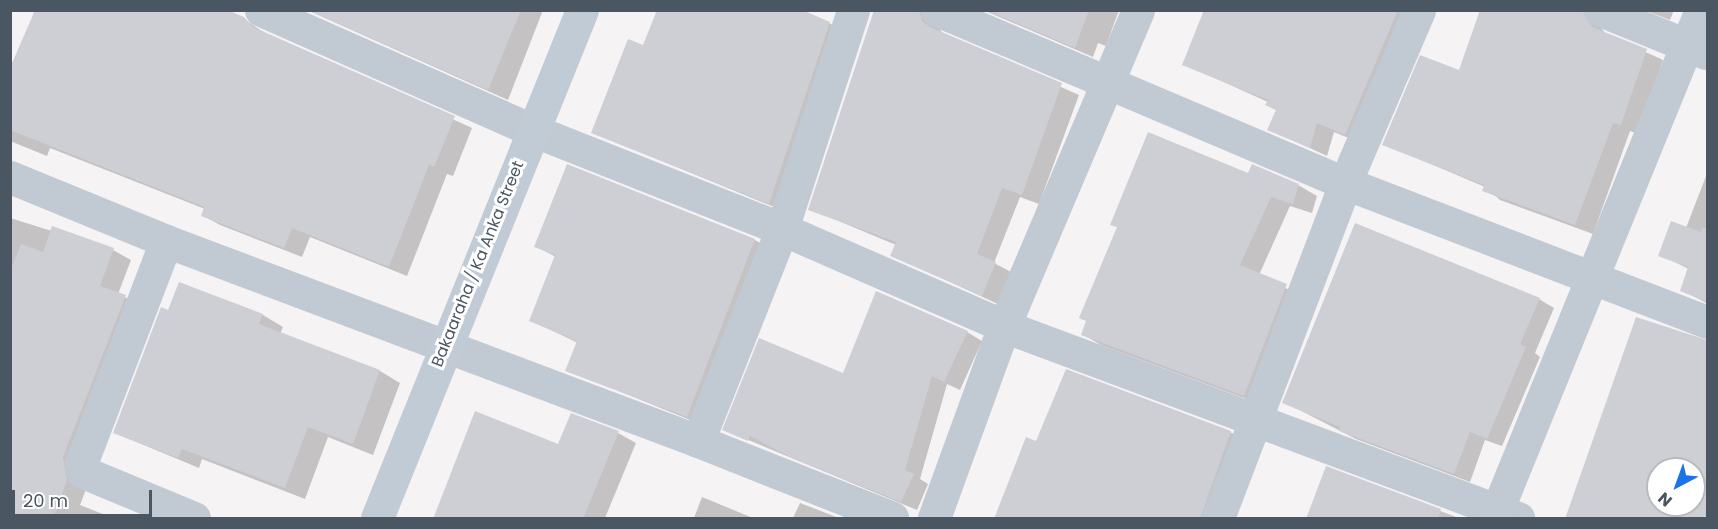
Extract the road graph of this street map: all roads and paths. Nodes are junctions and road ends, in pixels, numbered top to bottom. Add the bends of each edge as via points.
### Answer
1 (261, 10) edge
2 (582, 10) edge
3 (853, 10) edge
4 (937, 10) edge
5 (1138, 10) edge
6 (1419, 10) edge
7 (1600, 10) edge
8 (1701, 10) edge
9 (1697, 49) edge
10 (1104, 83) junction
11 (532, 130) junction
12 (10, 177) edge
13 (1345, 183) junction
14 (782, 229) junction
15 (166, 242) junction
16 (1594, 276) junction
17 (1707, 322) edge
18 (1004, 326) junction
19 (445, 348) junction
20 (1257, 421) junction
21 (698, 441) junction
22 (1503, 516) edge
23 (194, 519) edge
24 (376, 519) edge
25 (892, 519) edge
26 (934, 519) edge
27 (1218, 519) edge

1 - 11 street
2 - 11 street, Bakaaraha / Ka Anka Street
3 - 14 street
4 - 10 street
5 - 10 street
6 - 13 street
7 - 9 street
8 - 9 street
9 - 16 street
10 - 13 street
10 - 18 street
11 - 14 street
11 - 19 street, Bakaaraha / Ka Anka Street
12 - 15 street
13 - 16 street
13 - 20 street
14 - 18 street
14 - 21 street
15 - 19 street
15 - 23 street via 81,464 83,472
16 - 17 street
16 - 22 street
18 - 20 street
18 - 26 street
19 - 21 street
19 - 24 street, Bakaaraha / Ka Anka Street
20 - 22 street
20 - 27 street
21 - 25 street

